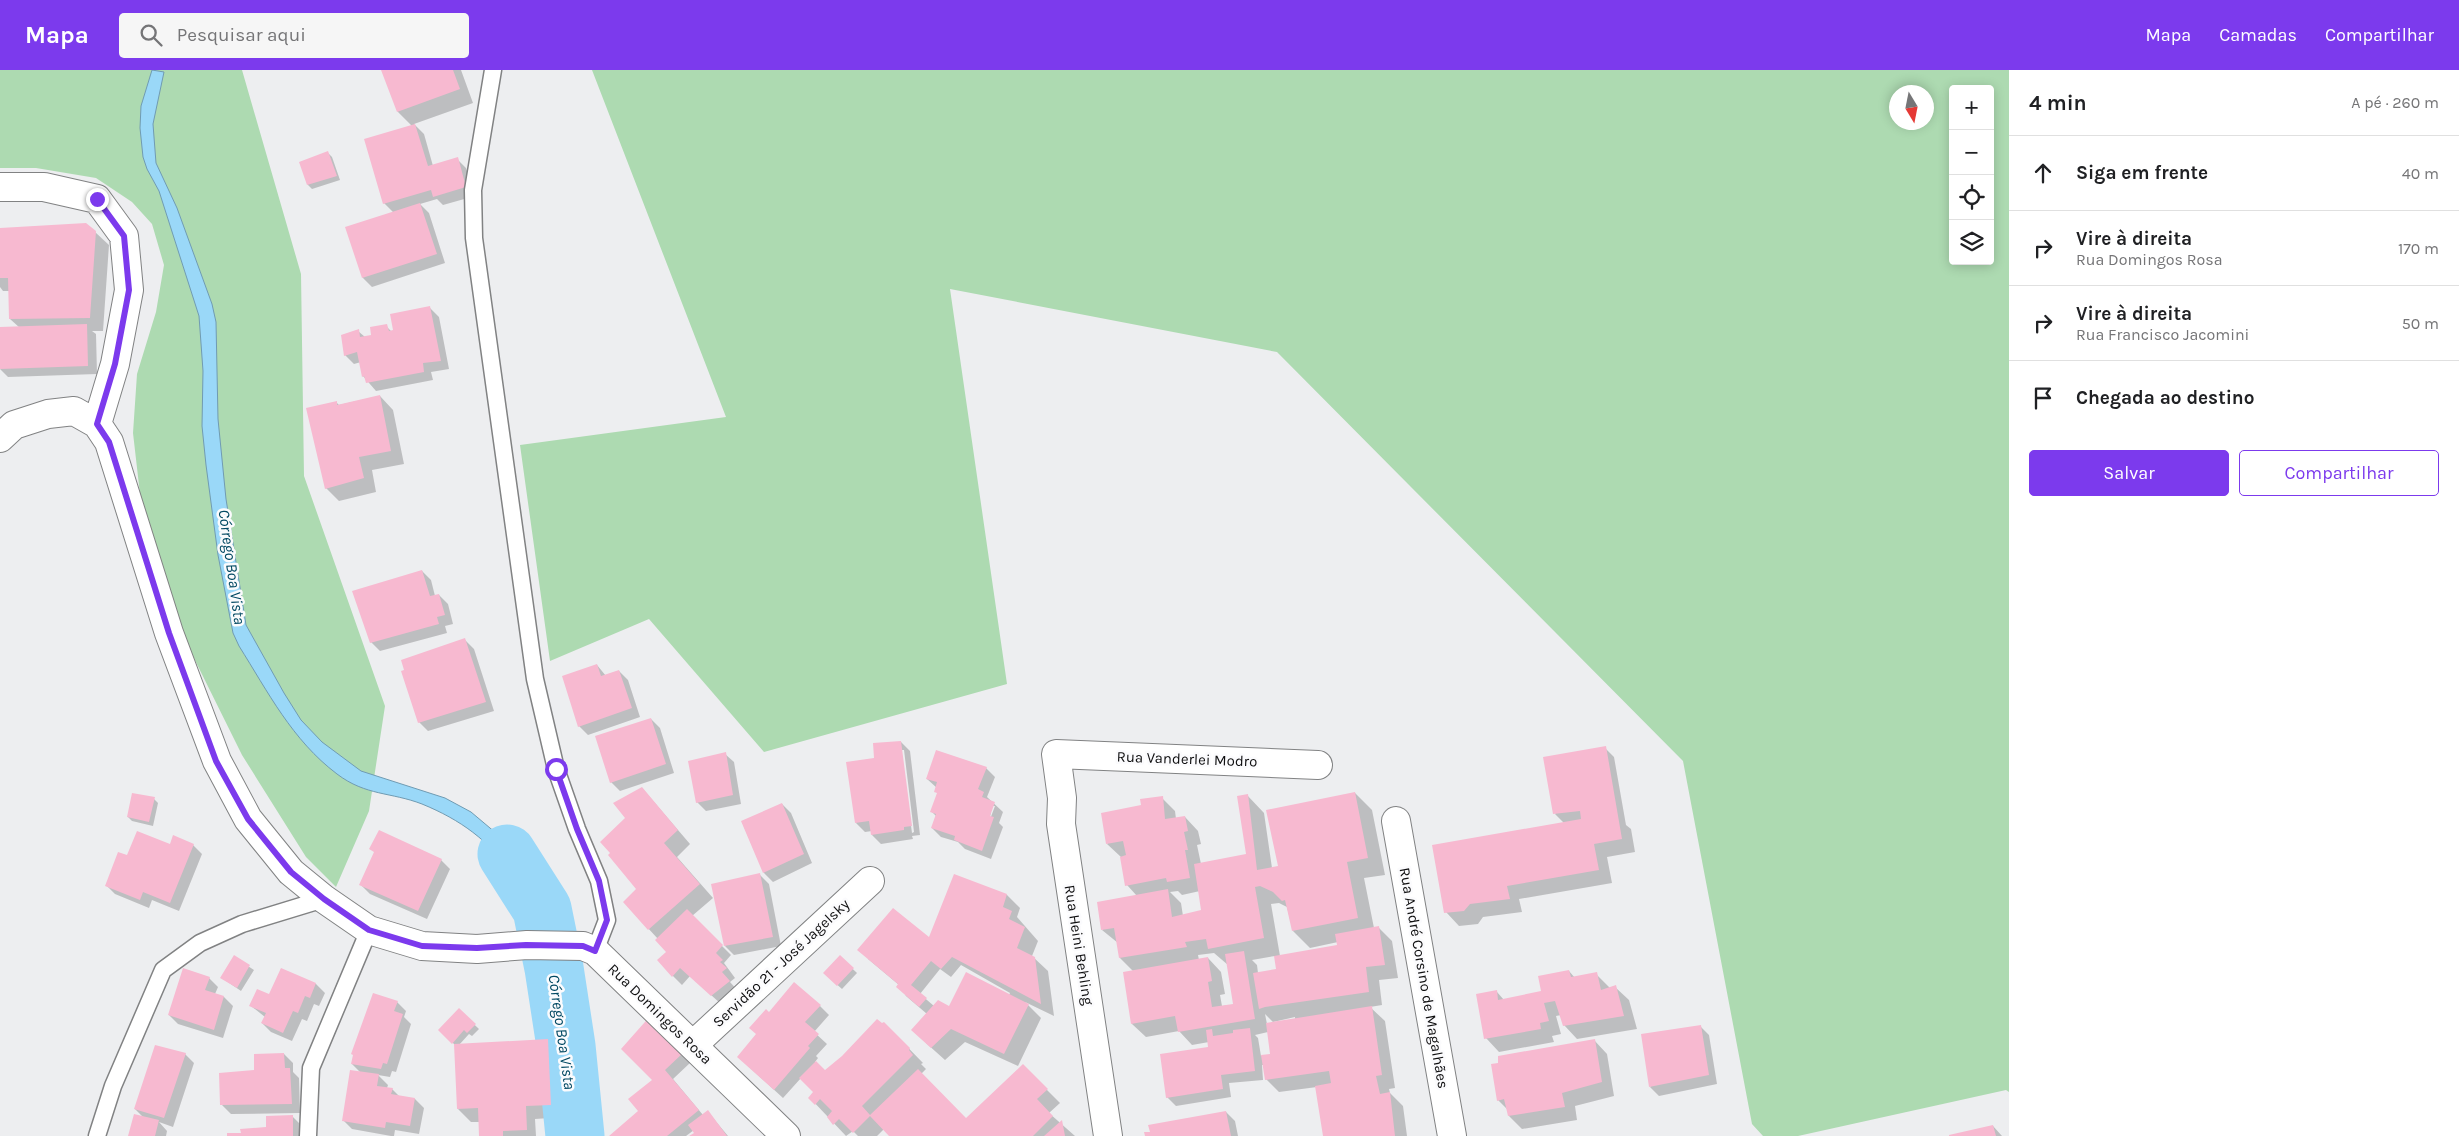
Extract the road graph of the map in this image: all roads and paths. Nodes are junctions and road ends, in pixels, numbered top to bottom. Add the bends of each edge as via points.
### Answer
1 (493, 70) edge
2 (0, 187) edge
3 (97, 424) junction
4 (0, 438) edge
5 (1056, 754) joint
6 (1318, 764) dead end
7 (1396, 820) dead end
8 (870, 881) dead end
9 (324, 899) junction
10 (369, 930) junction
11 (589, 949) junction
12 (693, 1046) junction
13 (97, 1136) edge
14 (308, 1136) edge
15 (786, 1136) edge
16 (1108, 1136) edge
17 (1452, 1136) edge

1 - 11 lane via 473,190 474,238 535,679 556,769 599,881 607,920
2 - 3 street via 44,187 97,199 124,236 129,290 115,364
3 - 4 street via 74,411 48,414 14,425
3 - 9 street via 109,442 169,633 216,761 248,819 291,872
5 - 6 street, Rua Vanderlei Modro
5 - 16 street, Rua Heini Behling via 1062,798 1061,824
7 - 17 street, Rua André Corsino de Magalhães
8 - 12 street, Servidão 21 - José Jagelsky
9 - 10 street
9 - 13 lane via 225,931 200,943 163,970 113,1086
10 - 11 street via 422,946 477,948 526,945
10 - 14 lane via 311,1068
11 - 12 street, Rua Domingos Rosa
12 - 15 street, Rua Domingos Rosa

